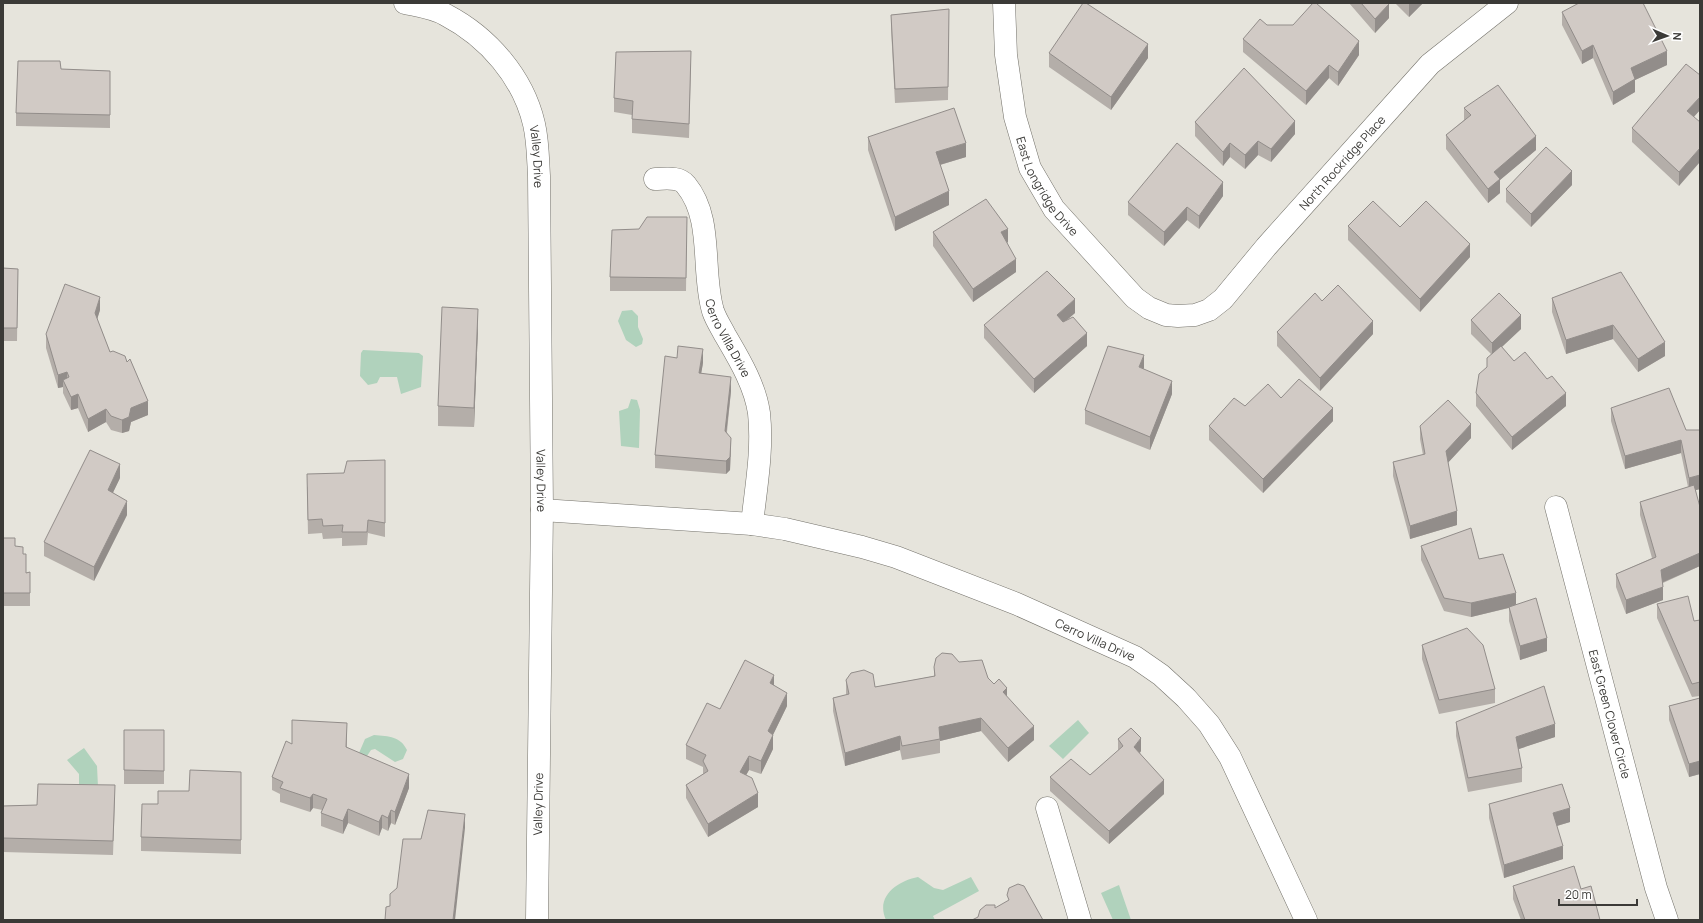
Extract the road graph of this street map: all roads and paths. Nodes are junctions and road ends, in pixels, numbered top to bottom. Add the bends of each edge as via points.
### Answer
1 (405, 3) edge
2 (1004, 3) edge
3 (1507, 3) edge
4 (655, 178) dead end
5 (1178, 316) joint
6 (1556, 507) dead end
7 (542, 510) junction
8 (752, 524) junction
9 (1047, 808) dead end
10 (537, 920) edge
11 (1080, 920) edge
12 (1306, 920) edge
13 (1667, 920) edge

1 - 7 street, Valley Drive via 445,14 479,36 495,51 513,75 534,123 539,176
2 - 5 street, East Longridge Drive via 1006,55 1015,117 1030,168 1054,209 1135,298 1149,308 1166,315
3 - 5 street, North Rockridge Place via 1430,64 1266,247 1223,299 1209,310 1195,315
4 - 8 street, Cerro Villa Drive via 682,181 690,190 698,207 702,219 713,310 751,385 759,411 761,442
6 - 13 street, East Green Clover Circle via 1656,888
7 - 8 street, Cerro Villa Drive
7 - 10 street, Valley Drive
8 - 12 street, Cerro Villa Drive via 785,529 896,557 1024,607 1135,657 1161,675 1209,724 1230,757
9 - 11 street

